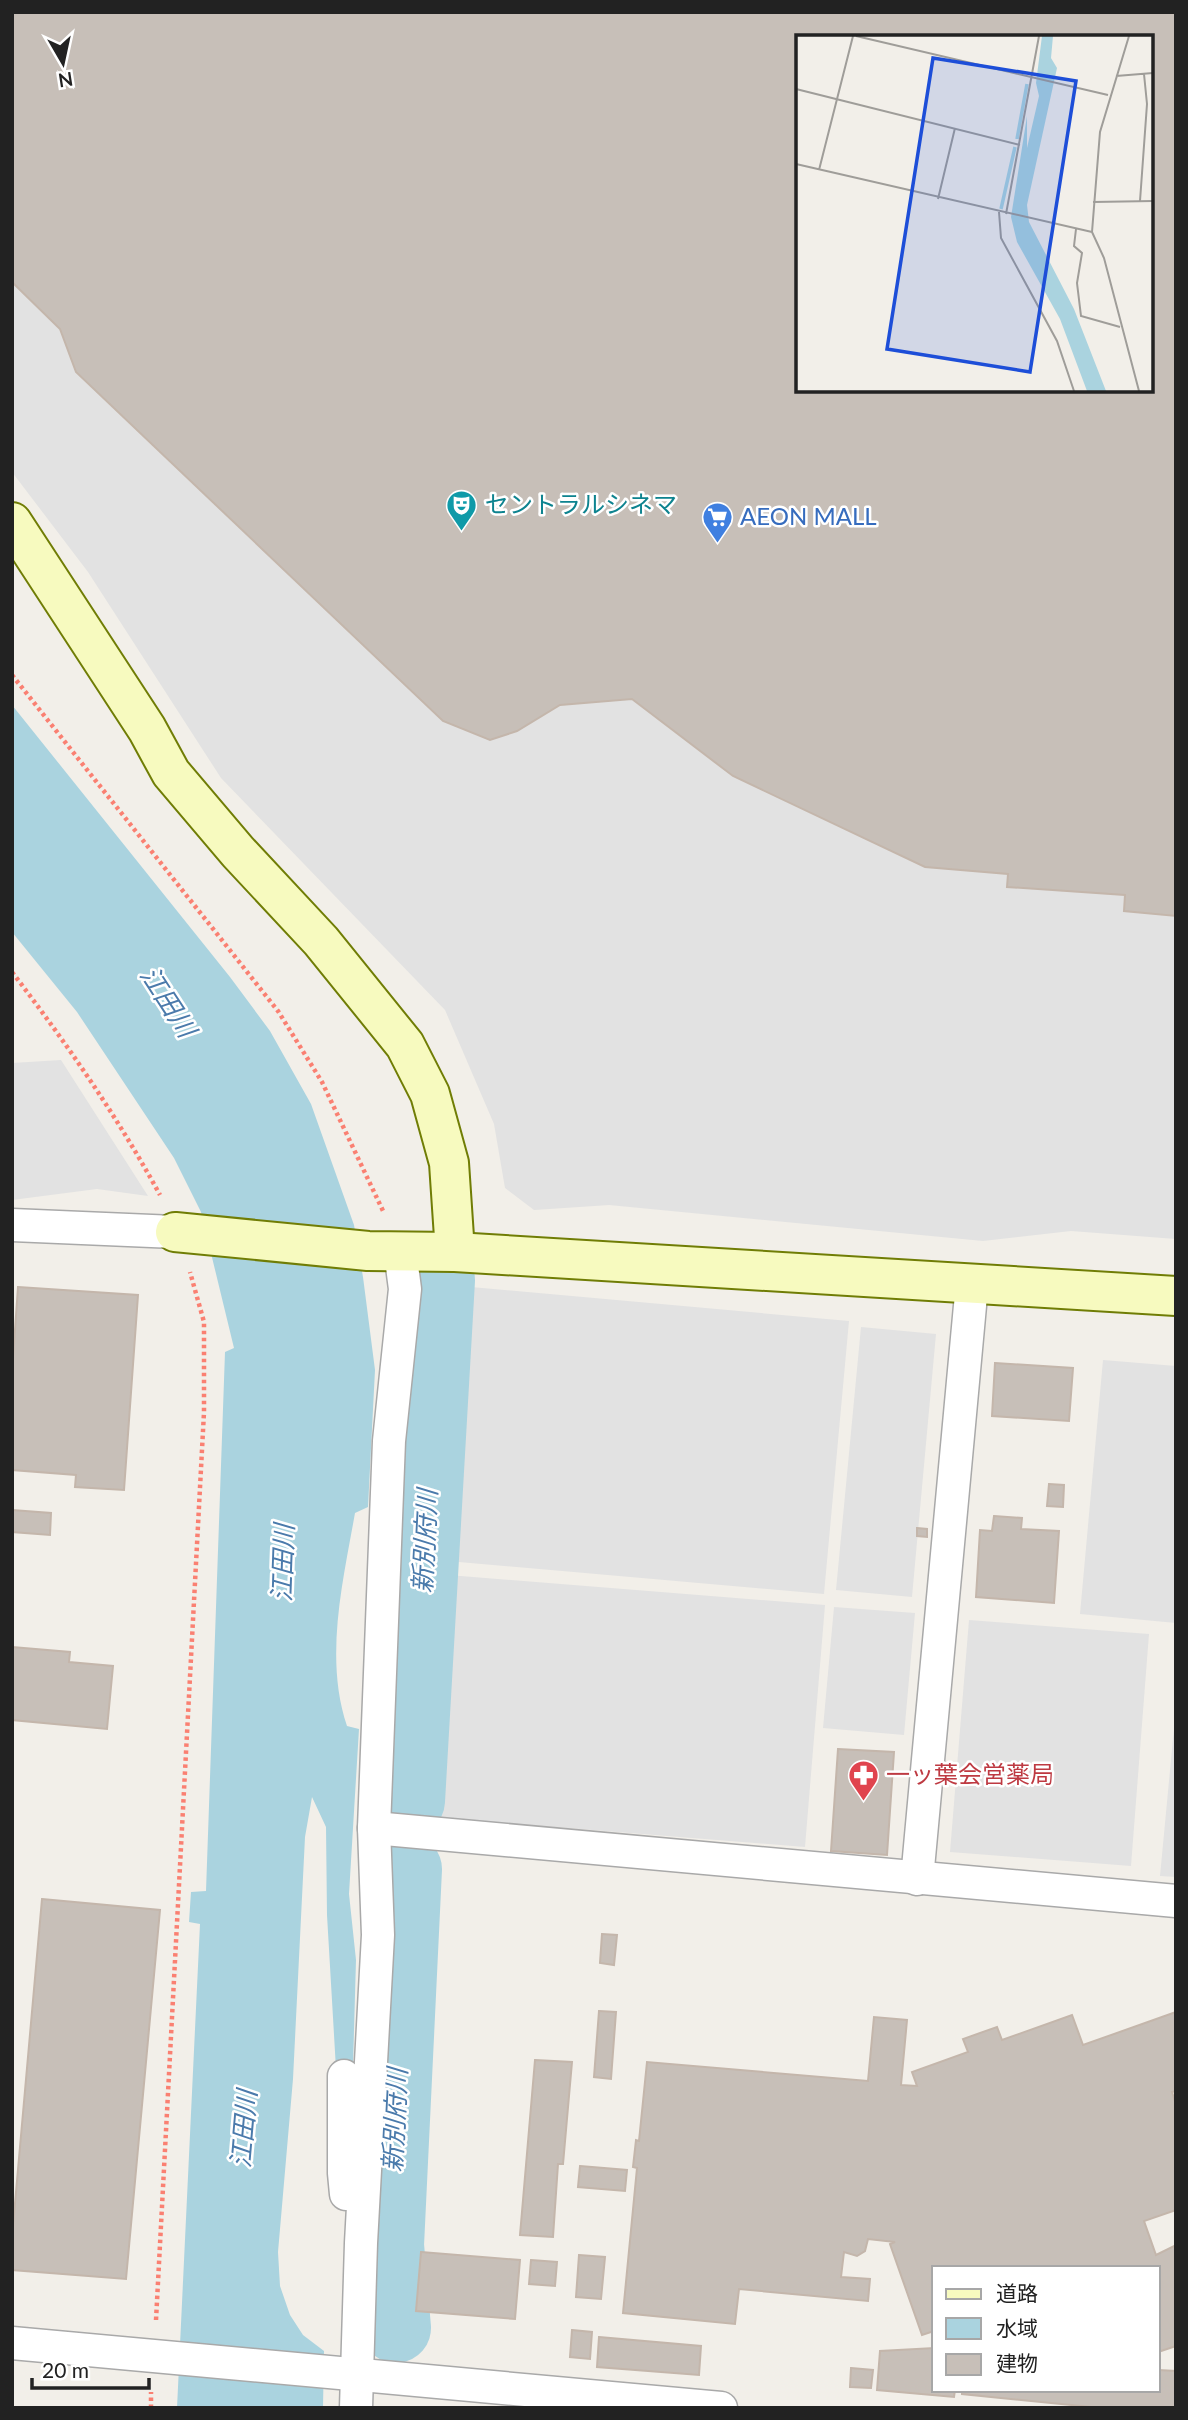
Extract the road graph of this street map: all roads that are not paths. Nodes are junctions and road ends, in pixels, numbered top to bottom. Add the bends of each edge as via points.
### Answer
1 (12, 522) edge
2 (12, 1225) edge
3 (175, 1232) joint
4 (384, 1251) junction
5 (455, 1252) junction
6 (972, 1284) junction
7 (1176, 1296) edge
8 (374, 1828) junction
9 (917, 1879) junction
10 (1176, 1901) edge
11 (344, 2076) dead end
12 (361, 2243) junction
13 (12, 2343) edge
14 (349, 2386) edge
15 (721, 2408) edge

1 - 5 street via 148,729 171,773 321,941 405,1045 430,1094 449,1163
2 - 3 street
3 - 4 street
4 - 5 street
4 - 8 street via 405,1289 389,1441
5 - 6 street
6 - 7 street
6 - 9 street
8 - 9 street
8 - 12 street via 378,1935
9 - 10 street
11 - 12 street via 344,2173
12 - 14 street
13 - 14 street via 160,2356
14 - 15 street

